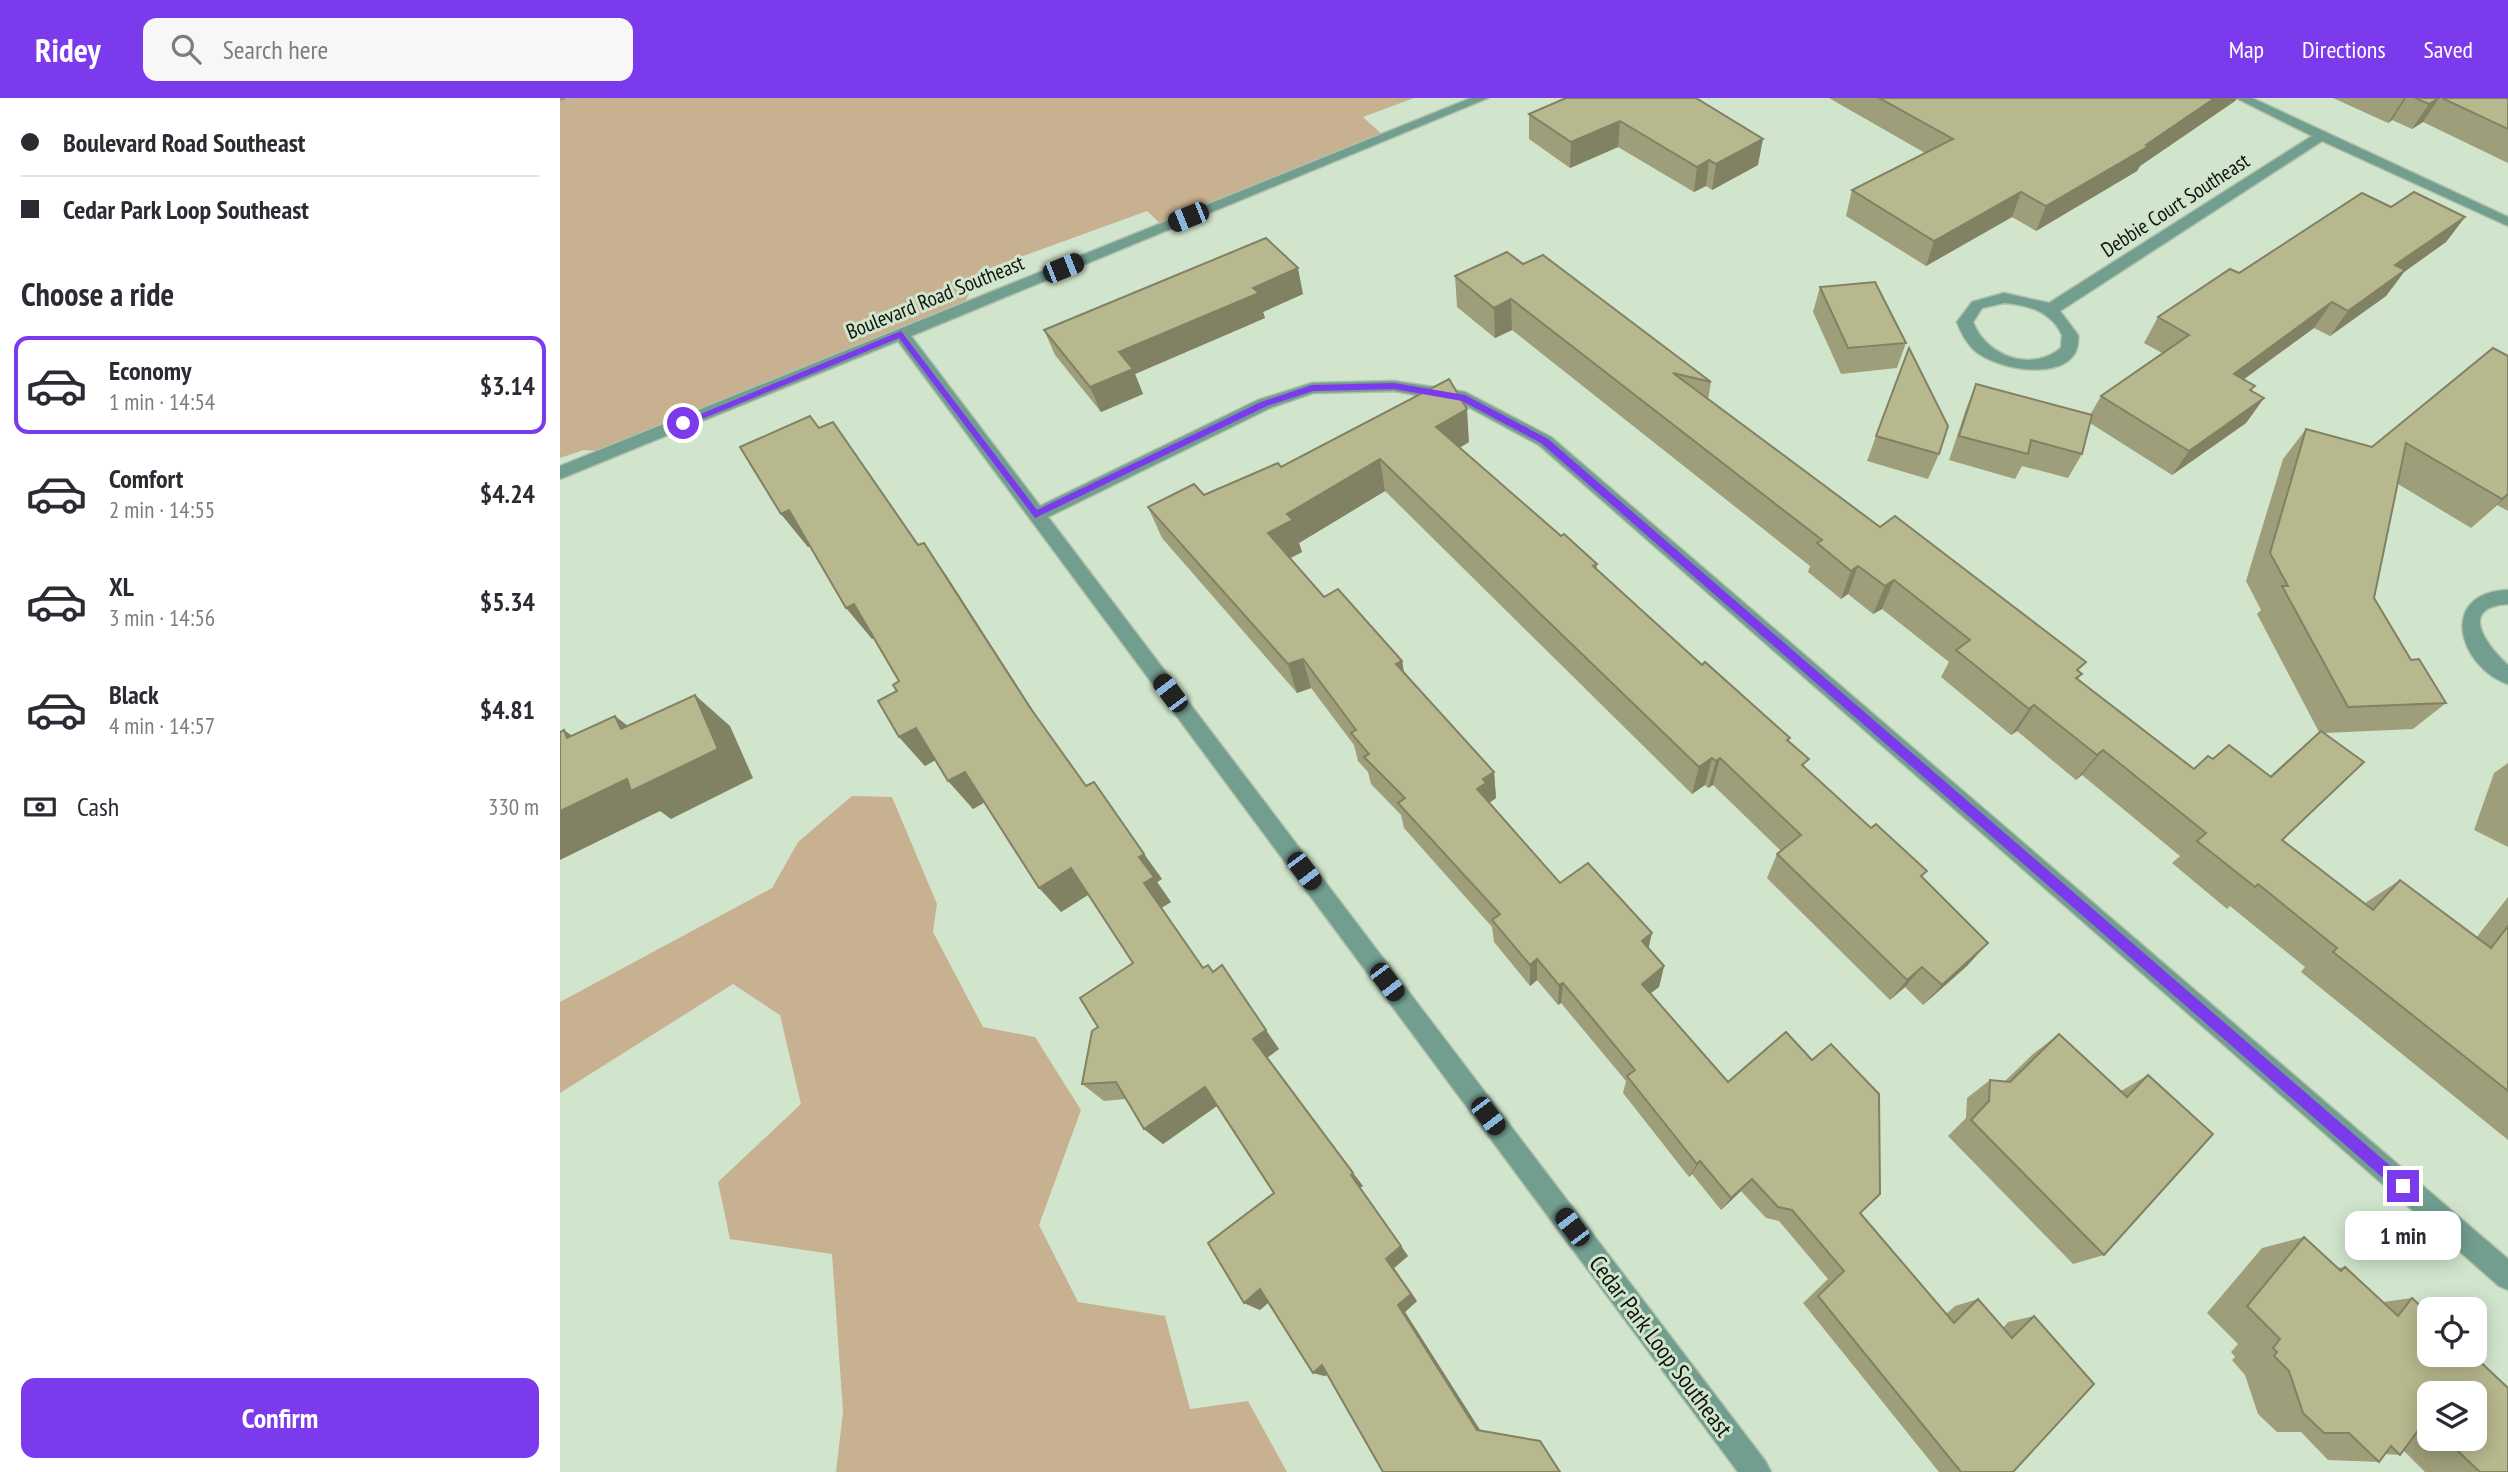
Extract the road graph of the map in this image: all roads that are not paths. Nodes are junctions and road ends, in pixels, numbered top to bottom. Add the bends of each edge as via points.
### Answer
1 (1482, 98) edge
2 (2242, 98) edge
3 (2322, 135) junction
4 (2508, 222) edge
5 (2050, 310) junction
6 (901, 334) junction
7 (560, 473) edge
8 (1035, 514) junction
9 (2508, 597) edge
10 (2508, 676) edge
11 (2508, 1277) edge
12 (1756, 1472) edge

1 - 6 street, Boulevard Road Southeast
2 - 3 street
3 - 4 street
3 - 5 street, Debbie Court Southeast
5 - 5 street via 2020,299 1989,300 1969,313 1967,332 2000,359 2049,362 2061,357 2072,339 2069,329
6 - 7 street, Boulevard Road Southeast
6 - 8 street, Cedar Park Loop Southeast
8 - 11 street via 1264,404 1312,388 1394,386 1465,398 1545,441
8 - 12 street, Cedar Park Loop Southeast
9 - 10 street via 2483,602 2473,613 2470,627 2475,644

